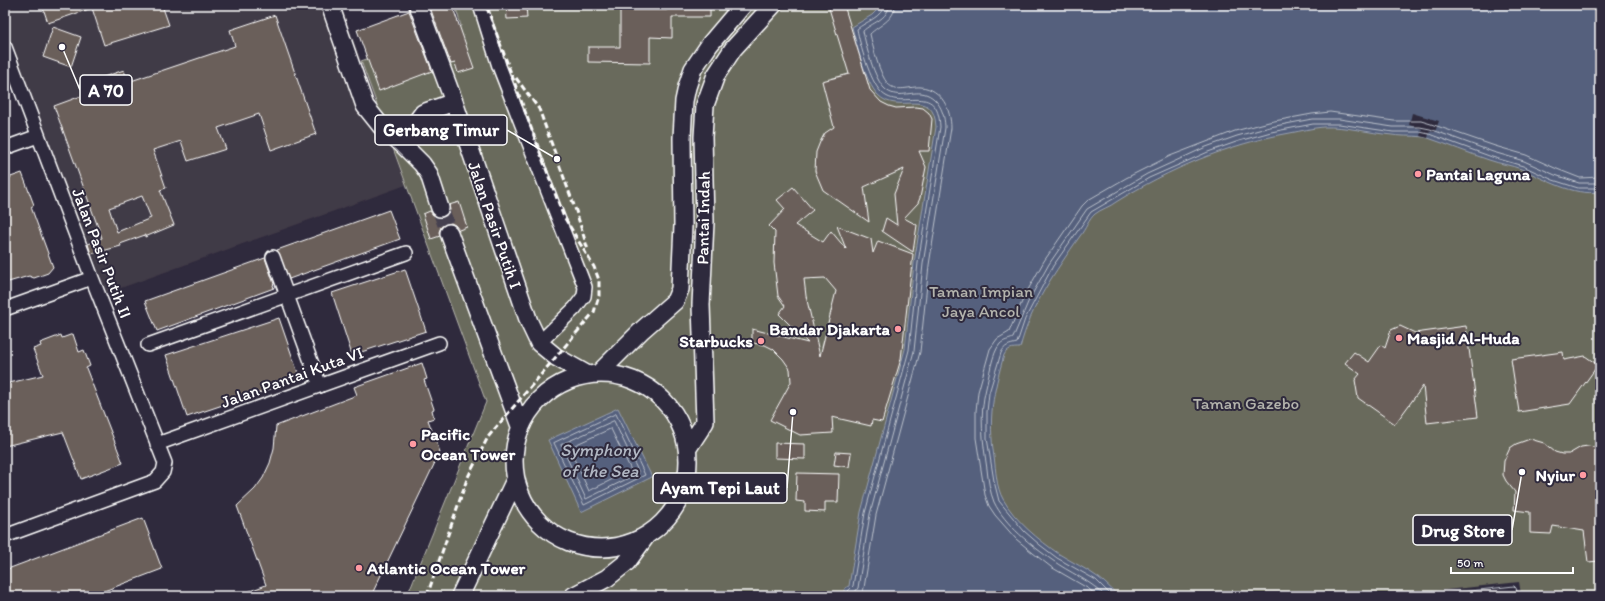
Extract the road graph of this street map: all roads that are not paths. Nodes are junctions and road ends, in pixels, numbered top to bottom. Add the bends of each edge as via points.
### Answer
1 (330, 5) edge
2 (418, 5) edge
3 (480, 5) edge
4 (743, 5) edge
5 (773, 5) edge
6 (5, 47) edge
7 (454, 102) junction
8 (38, 136) junction
9 (401, 143) junction
10 (5, 148) edge
11 (440, 208) tunnel mouth
12 (449, 233) tunnel mouth
13 (406, 253) dead end
14 (273, 258) dead end
15 (92, 278) junction
16 (287, 296) junction
17 (5, 309) edge
18 (439, 343) dead end
19 (539, 343) junction
20 (148, 346) dead end
21 (593, 374) junction
22 (320, 386) junction
23 (520, 426) junction
24 (157, 444) junction
25 (688, 448) junction
26 (515, 480) junction
27 (5, 536) edge
28 (646, 536) junction
29 (460, 596) edge
30 (573, 596) edge

1 - 9 street via 365,106 381,126
2 - 7 street, Jalan Pasir Putih I
3 - 19 street via 499,66 585,287 584,296 575,308
4 - 21 street, Pantai Indah via 710,44 686,87 682,138 683,226 680,289 675,300
5 - 25 street, Pantai Indah via 733,49 716,75 705,105 705,222 700,305 705,422
6 - 8 street, Jalan Pasir Putih II
7 - 9 street via 423,113
7 - 19 street, Jalan Pasir Putih I via 529,322
8 - 10 street
8 - 15 street, Jalan Pasir Putih II
9 - 11 street via 429,174
12 - 23 street
13 - 16 street
14 - 16 street
15 - 17 street
15 - 24 street, Jalan Pasir Putih II
16 - 20 street
16 - 22 street
18 - 22 street, Jalan Pantai Kuta VI
19 - 21 street, Jalan Pasir Putih I via 556,357
21 - 23 street via 570,379 549,390 533,406
21 - 25 street via 624,376 647,386 667,402 681,424
22 - 24 street, Jalan Pantai Kuta VI
23 - 26 street via 514,452
24 - 27 street, Jalan Pasir Putih II via 165,463 163,472 155,481
25 - 28 street via 689,468 685,489 676,507 663,523
26 - 28 street via 524,502 537,521 556,536 577,545 601,548 625,545
26 - 29 street
28 - 30 street via 627,562 607,578

